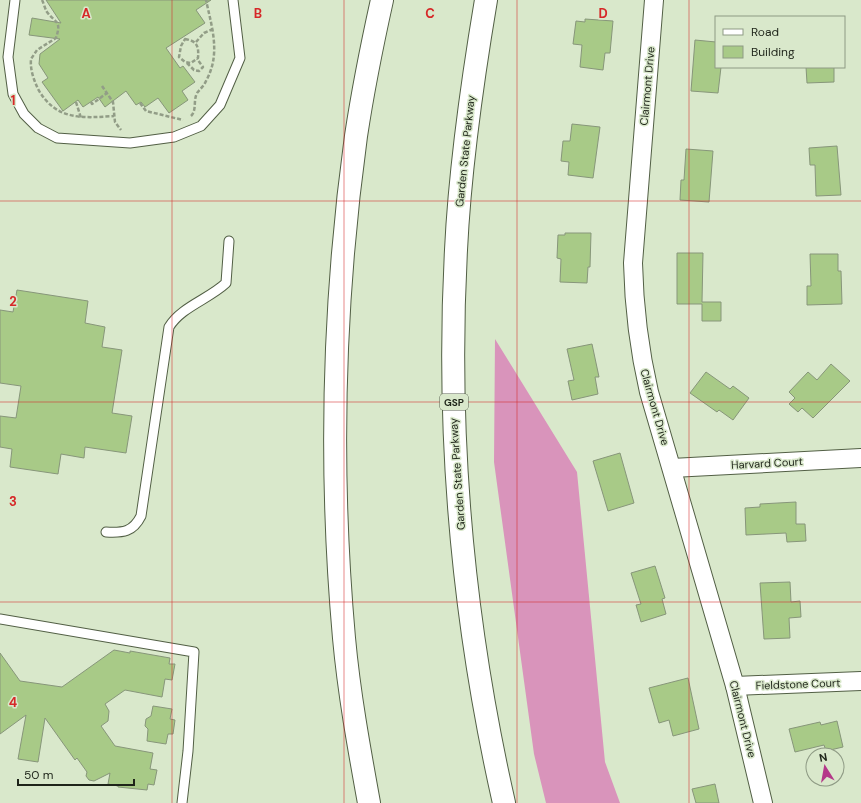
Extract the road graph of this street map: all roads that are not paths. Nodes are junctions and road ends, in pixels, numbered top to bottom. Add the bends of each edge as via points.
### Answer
1 (14, 0) edge
2 (233, 0) edge
3 (382, 0) edge
4 (486, 0) edge
5 (654, 0) edge
6 (229, 241) dead end
7 (861, 458) edge
8 (672, 468) junction
9 (106, 532) dead end
10 (0, 618) edge
11 (861, 681) edge
12 (735, 686) junction
13 (182, 803) edge
14 (369, 803) edge
15 (504, 803) edge
16 (763, 803) edge

1 - 2 lane via 8,57 13,94 24,114 38,128 57,138 130,143 174,137 201,126 220,105 240,58
3 - 14 highway via 356,134 338,302 335,387 334,470 344,640
4 - 15 highway, Garden State Parkway / GSP via 472,83 457,235 453,335 454,417 458,503 466,587 477,669
5 - 8 street, Clairmont Drive via 633,263 634,292 639,347
6 - 9 lane via 226,283 178,315 170,327 141,516 137,525 129,530
7 - 8 street, Harvard Court
8 - 12 street, Clairmont Drive
10 - 13 lane via 194,652
11 - 12 street, Fieldstone Court
12 - 16 street, Clairmont Drive

